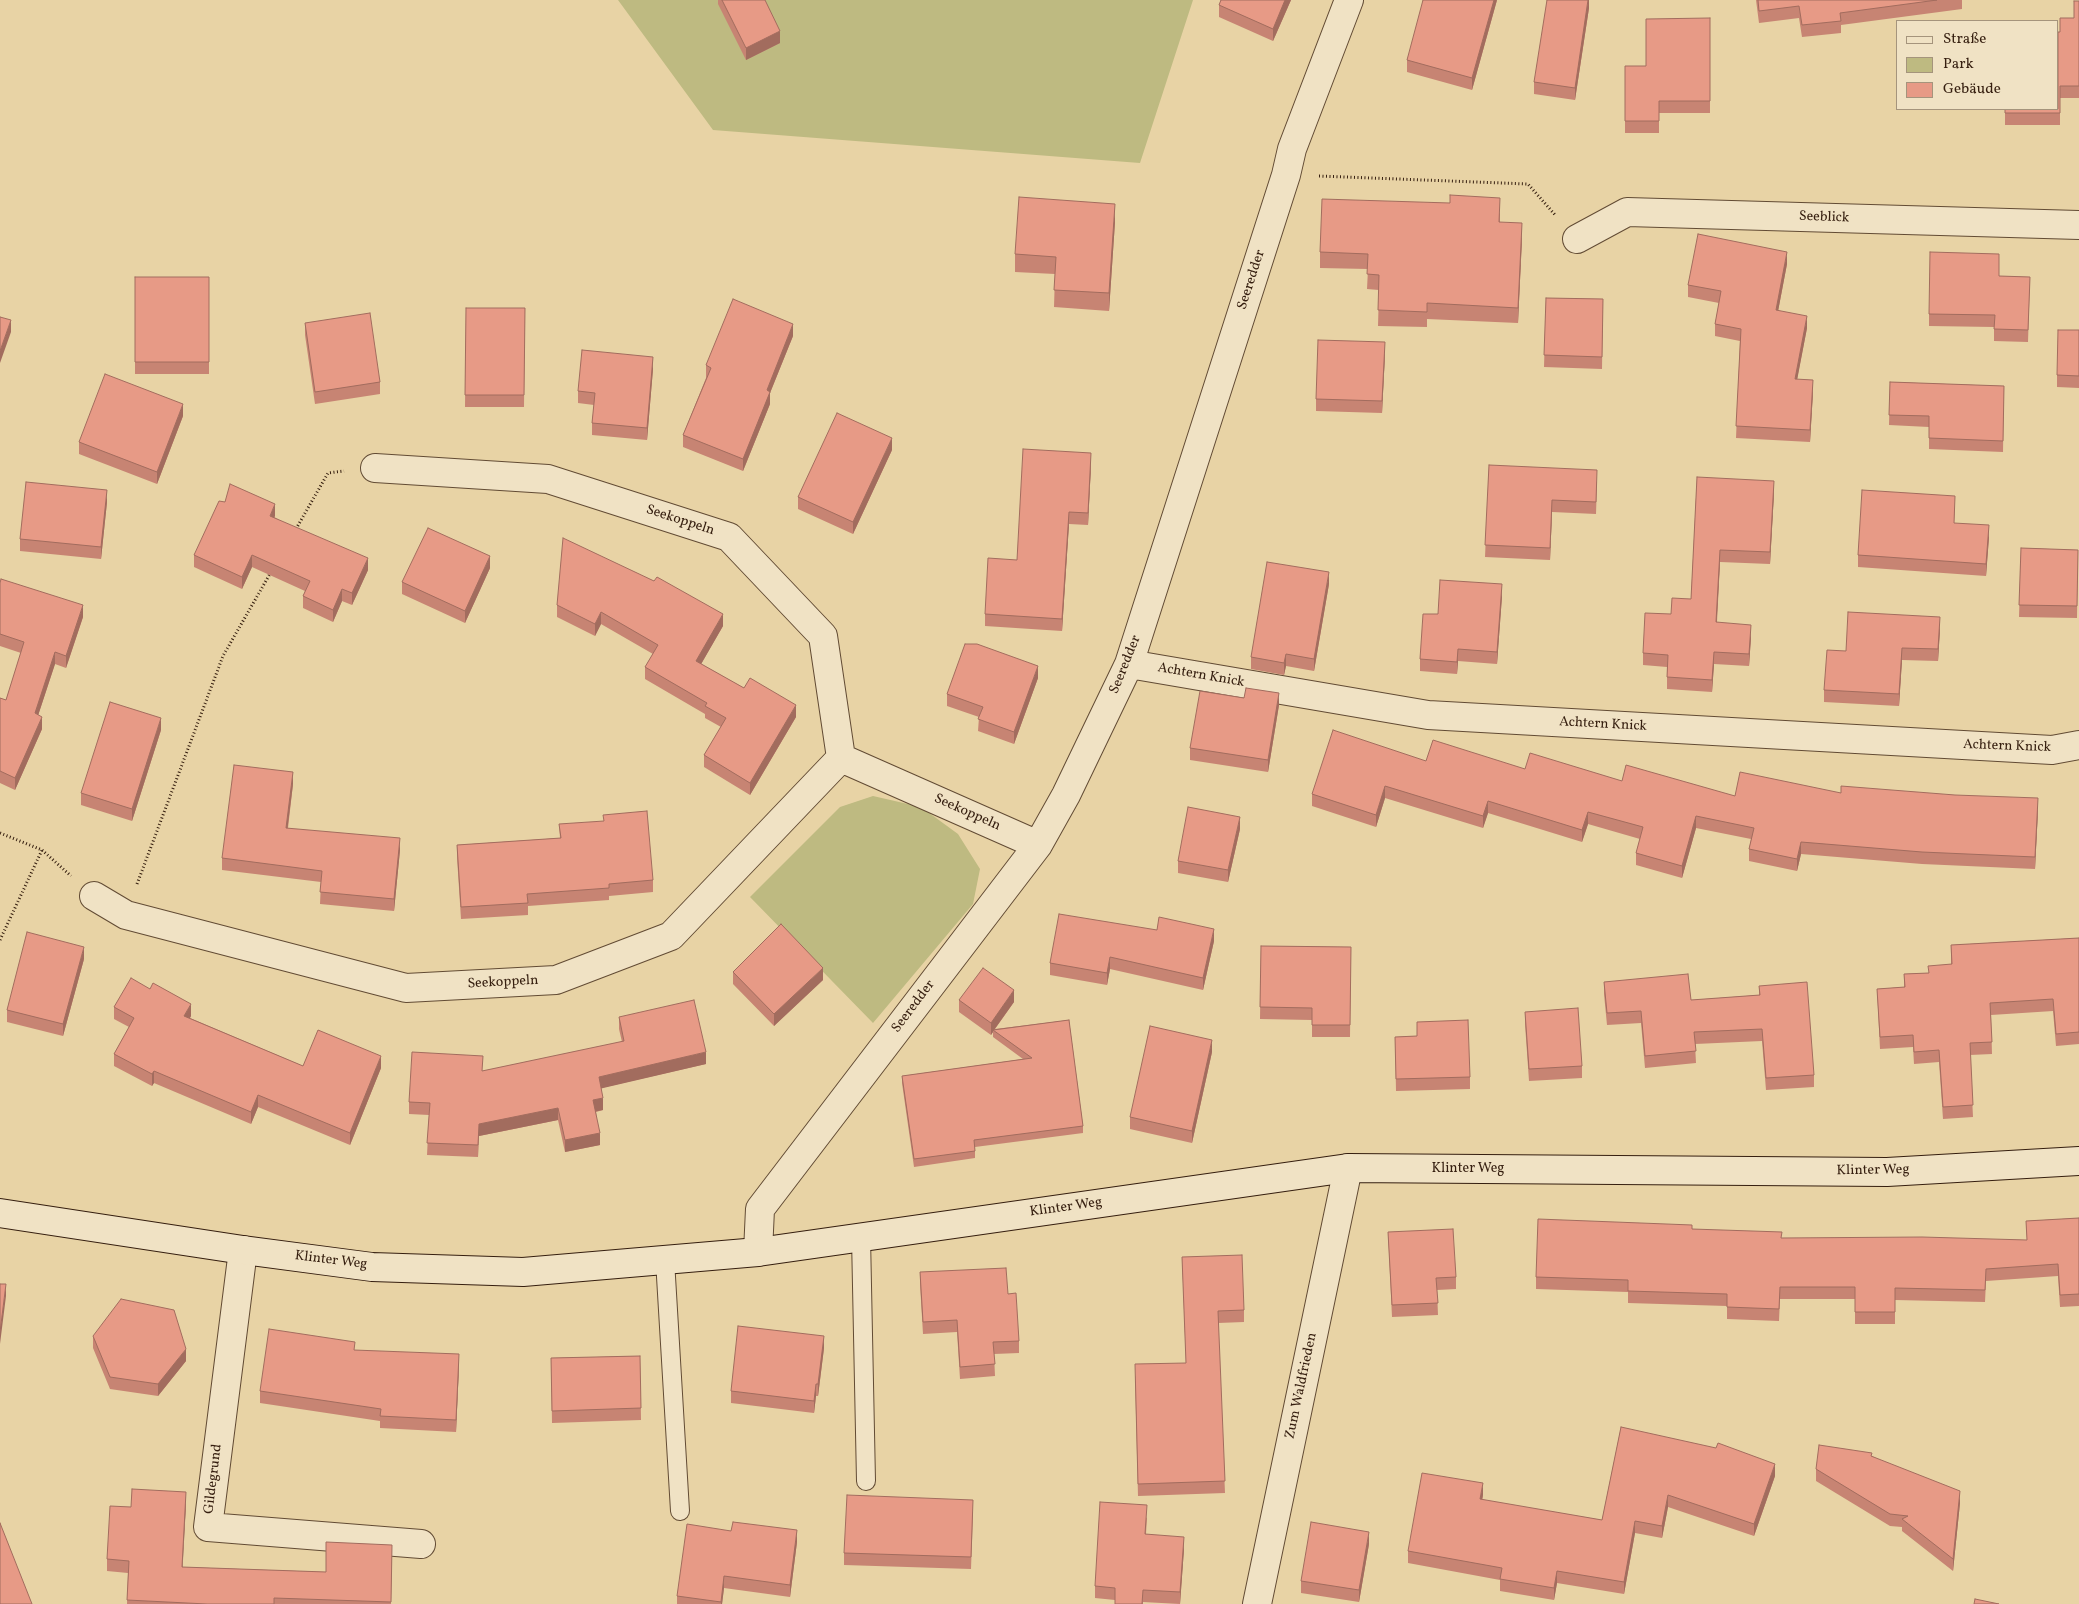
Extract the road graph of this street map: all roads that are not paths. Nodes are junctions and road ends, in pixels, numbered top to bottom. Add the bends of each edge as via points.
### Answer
1 (1349, 0) edge
2 (2079, 225) edge
3 (1576, 240) road end
4 (375, 468) road end
5 (1129, 664) junction
6 (2079, 745) edge
7 (842, 758) junction
8 (1038, 845) junction
9 (94, 896) road end
10 (2079, 1161) edge
11 (1348, 1168) junction
12 (0, 1213) edge
13 (861, 1237) junction
14 (243, 1250) junction
15 (758, 1252) junction
16 (664, 1260) junction
17 (866, 1481) dead end
18 (680, 1511) dead end
19 (421, 1544) dead end
20 (1256, 1604) edge

1 - 5 street, Seeredder via 1292,149
2 - 3 street, Seeblick via 1627,212
4 - 7 street, Seekoppeln via 548,480 729,537 823,636
5 - 6 street, Achtern Knick via 1428,715 2052,750
5 - 8 street, Seeredder via 1066,795
7 - 8 street, Seekoppeln
7 - 9 street, Seekoppeln via 671,936 556,980 406,988 126,915
8 - 15 street, Seeredder via 760,1209
10 - 11 street, Klinter Weg via 1887,1172
11 - 13 street, Klinter Weg
11 - 20 street, Zum Waldfrieden
12 - 14 street, Klinter Weg
13 - 15 street, Klinter Weg
13 - 17 lane
14 - 16 street, Klinter Weg via 372,1267 523,1272
14 - 19 street, Gildegrund via 208,1527
15 - 16 street, Klinter Weg
16 - 18 lane

